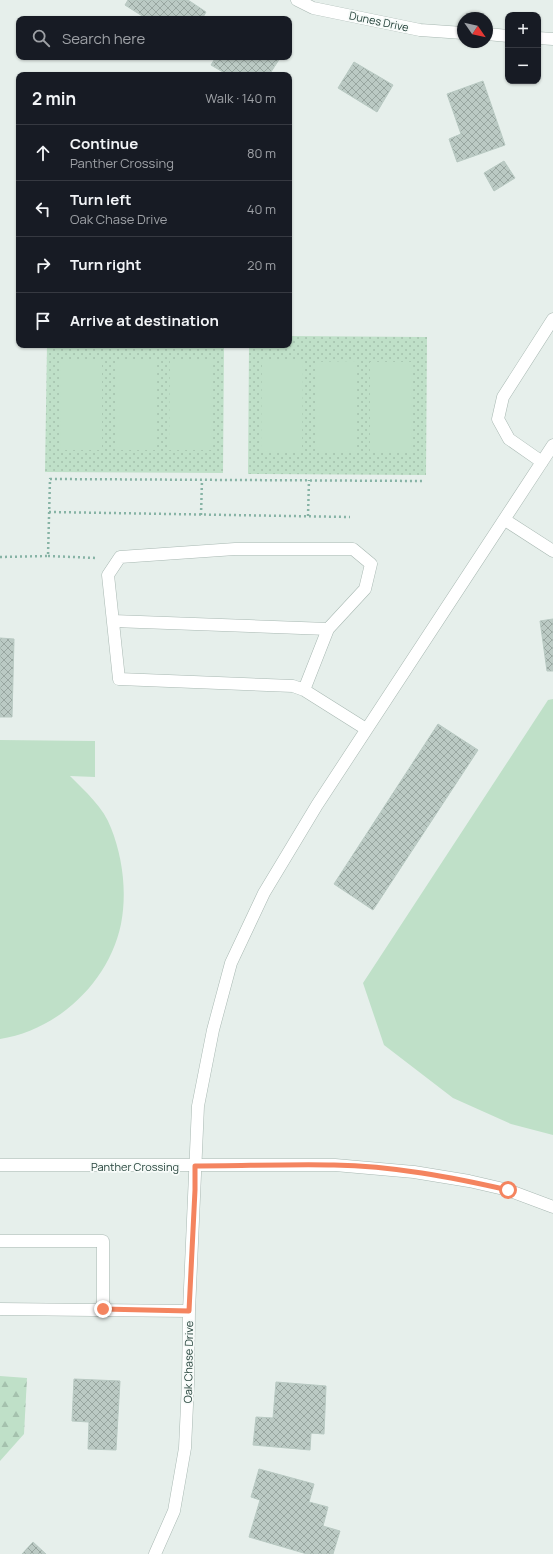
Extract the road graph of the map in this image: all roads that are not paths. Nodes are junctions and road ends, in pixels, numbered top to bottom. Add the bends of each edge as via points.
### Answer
1 (297, 0) edge
2 (457, 33) edge
3 (493, 35) edge
4 (505, 36) edge
5 (541, 38) edge
6 (553, 39) edge
7 (553, 319) edge
8 (553, 445) edge
9 (542, 462) junction
10 (504, 520) junction
11 (553, 551) edge
12 (113, 621) junction
13 (328, 629) junction
14 (304, 690) junction
15 (366, 729) junction
16 (0, 1165) edge
17 (195, 1166) junction
18 (553, 1207) edge
19 (0, 1242) edge
20 (0, 1309) edge
21 (103, 1309) junction
22 (189, 1311) junction
23 (155, 1554) edge

1 - 2 street, Dunes Drive via 313,8 420,30
3 - 4 street
5 - 6 street
7 - 9 street via 503,397 498,419 509,439
8 - 9 street, Oak Chase Drive
9 - 10 street, Oak Chase Drive
10 - 11 street
10 - 15 street, Oak Chase Drive
12 - 13 street
12 - 13 street via 108,575 120,557 235,549 353,550 371,564 365,589
12 - 14 street via 118,679 293,686
13 - 14 street
14 - 15 street
15 - 17 street, Oak Chase Drive via 264,892 231,963 213,1030 198,1106
16 - 17 street, Panther Crossing
17 - 18 street, Panther Crossing via 335,1165 414,1172 508,1190
17 - 22 street, Oak Chase Drive
19 - 21 street via 103,1242
20 - 21 street
21 - 22 street
22 - 23 street, Oak Chase Drive via 185,1448 174,1510

